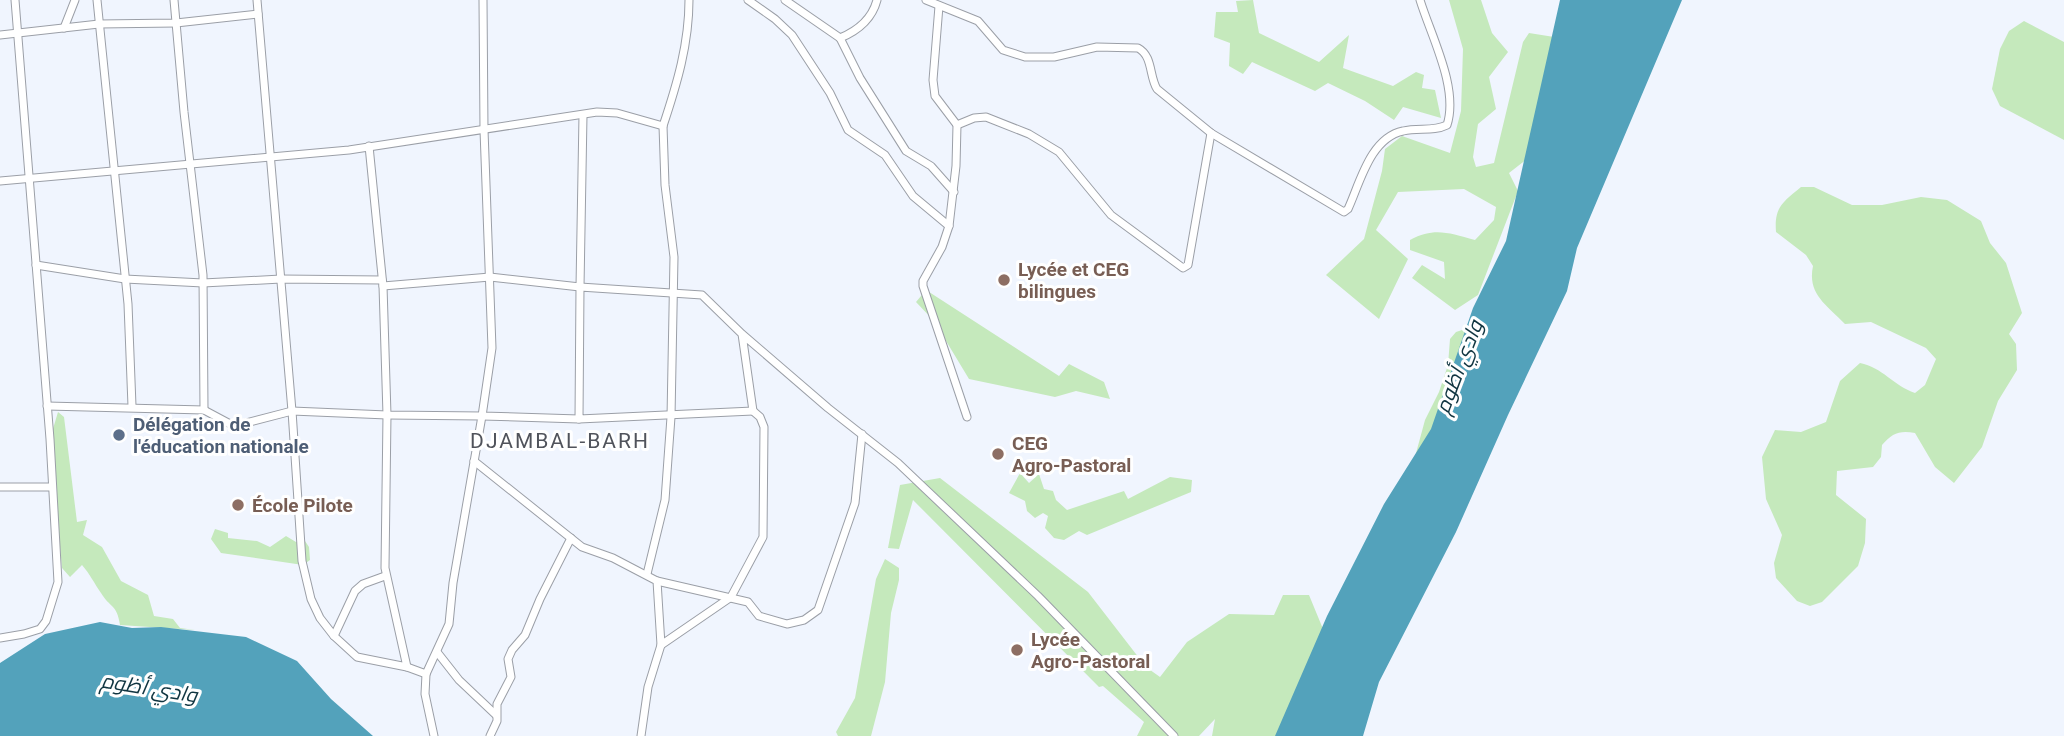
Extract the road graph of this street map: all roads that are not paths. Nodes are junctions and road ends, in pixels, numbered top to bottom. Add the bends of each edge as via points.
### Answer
1 (15, 0) edge
2 (75, 0) edge
3 (97, 0) edge
4 (174, 0) edge
5 (257, 0) edge
6 (483, 0) edge
7 (689, 0) edge
8 (748, 0) edge
9 (785, 0) edge
10 (877, 0) edge
11 (926, 0) edge
12 (1420, 0) edge
13 (939, 6) junction
14 (258, 14) junction
15 (176, 23) junction
16 (99, 24) junction
17 (64, 28) junction
18 (18, 34) junction
19 (0, 35) edge
20 (840, 38) junction
21 (583, 115) junction
22 (957, 125) junction
23 (663, 126) junction
24 (484, 130) junction
25 (1211, 133) junction
26 (369, 146) junction
27 (270, 156) junction
28 (190, 165) junction
29 (115, 172) junction
30 (28, 180) junction
31 (0, 181) edge
32 (954, 192) junction
33 (949, 226) junction
34 (36, 265) junction
35 (490, 277) junction
36 (125, 279) junction
37 (281, 279) junction
38 (203, 283) junction
39 (383, 283) junction
40 (580, 287) junction
41 (674, 295) junction
42 (742, 334) junction
43 (47, 406) junction
44 (132, 406) junction
45 (204, 410) junction
46 (292, 411) junction
47 (753, 411) junction
48 (387, 415) junction
49 (482, 416) junction
50 (671, 417) junction
51 (967, 417) dead end
52 (579, 419) junction
53 (862, 433) junction
54 (474, 461) junction
55 (0, 487) edge
56 (52, 487) junction
57 (570, 538) junction
58 (647, 574) junction
59 (385, 576) junction
60 (657, 581) junction
61 (731, 597) junction
62 (334, 636) junction
63 (0, 638) edge
64 (661, 645) junction
65 (437, 652) junction
66 (407, 667) junction
67 (426, 674) junction
68 (498, 717) junction
69 (434, 736) edge
70 (490, 736) edge
71 (641, 736) edge
72 (1174, 736) edge

1 - 18 street
2 - 17 street
3 - 16 street
4 - 15 street
5 - 14 street
6 - 24 street
7 - 23 street via 680,73
8 - 33 street via 792,35 848,130 885,155 913,196
9 - 20 street
10 - 20 street via 874,11 855,32
11 - 13 street
12 - 25 street via 1446,76 1447,125 1403,131 1379,145 1348,209 1339,211
13 - 22 street via 935,96
13 - 25 street via 978,21 1003,50 1025,57 1054,57 1097,47 1138,48 1144,51 1157,89
14 - 15 street
14 - 27 street
15 - 16 street
15 - 28 street
16 - 17 street
16 - 29 street
17 - 18 street
18 - 19 street
18 - 30 street
20 - 32 street via 906,151 931,166
21 - 23 street via 606,112
21 - 24 street
21 - 40 street
22 - 25 street via 986,117 1059,152 1111,215 1183,268 1188,265
22 - 32 street
23 - 41 street
24 - 26 street
24 - 35 street
26 - 27 street
26 - 39 street
27 - 28 street
27 - 37 street
28 - 29 street
28 - 38 street
29 - 30 street
29 - 36 street
30 - 31 street
30 - 34 street
32 - 33 street
33 - 51 street via 923,286
34 - 36 street
34 - 43 street
35 - 39 street
35 - 40 street
35 - 49 street via 492,348
36 - 38 street
36 - 44 street
37 - 38 street
37 - 39 street
37 - 46 street
38 - 45 street
39 - 48 street
40 - 41 street
40 - 52 street
41 - 42 street via 707,298
41 - 50 street
42 - 47 street
42 - 53 street
43 - 44 street
43 - 56 street
44 - 45 street
45 - 46 street via 234,426
46 - 48 street
46 - 62 street via 302,561 311,599
47 - 50 street
47 - 61 street via 764,427 763,537
48 - 49 street
48 - 59 street
49 - 52 street
49 - 54 street
50 - 52 street
50 - 58 street via 665,500
53 - 61 street via 855,502 818,610 788,624 759,616 748,601
53 - 72 street via 1038,596
54 - 57 street
54 - 65 street via 449,624
55 - 56 street
56 - 63 street via 57,590 40,629
57 - 58 street
57 - 68 street via 525,635 508,659 511,677 497,704
58 - 60 street
59 - 62 street via 355,591
59 - 66 street
60 - 61 street
60 - 64 street
61 - 64 street
62 - 66 street via 357,657
64 - 71 street via 648,687
65 - 67 street
65 - 68 street
66 - 67 street
67 - 69 street via 425,694
68 - 70 street

